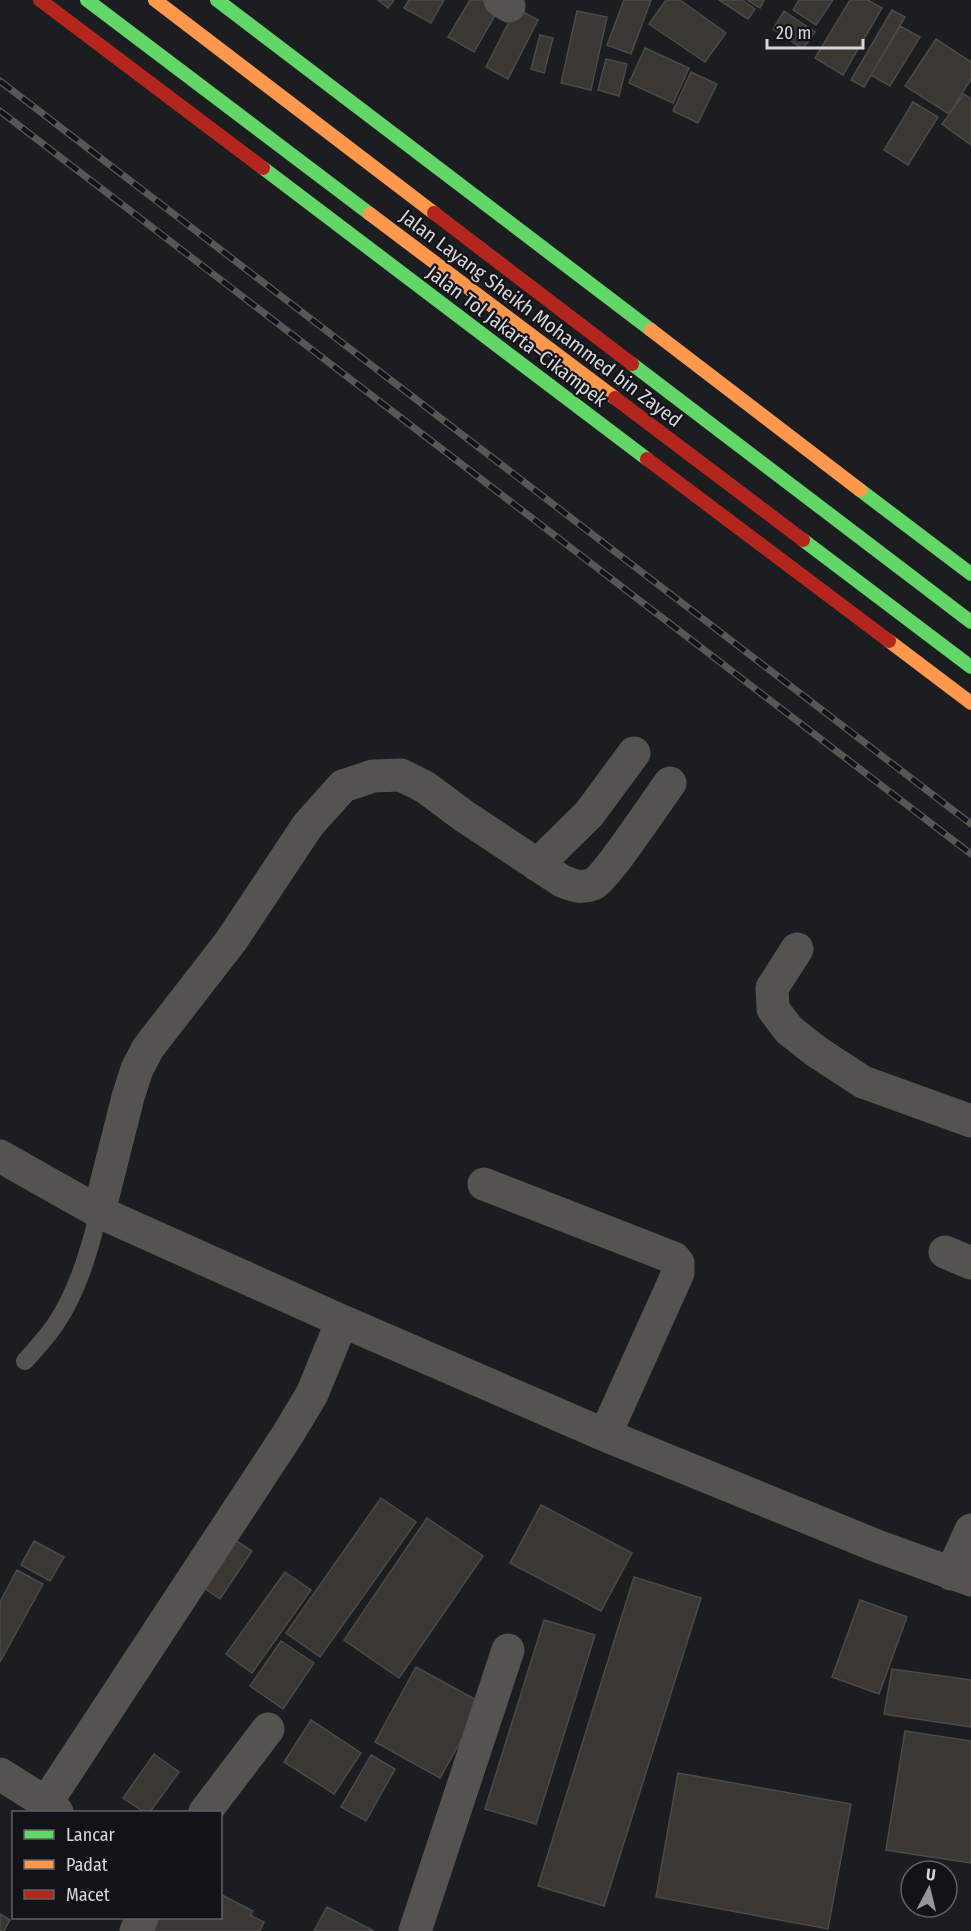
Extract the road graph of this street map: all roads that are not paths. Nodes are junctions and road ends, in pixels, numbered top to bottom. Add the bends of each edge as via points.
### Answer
1 (40, 0) edge
2 (87, 0) edge
3 (155, 0) edge
4 (217, 0) edge
5 (464, 236) junction
6 (439, 266) junction
7 (971, 574) edge
8 (971, 622) edge
9 (971, 667) edge
10 (971, 703) edge
11 (634, 753) dead end
12 (670, 783) dead end
13 (537, 865) junction
14 (797, 949) dead end
15 (971, 1121) edge
16 (0, 1156) edge
17 (484, 1184) dead end
18 (99, 1212) junction
19 (342, 1321) junction
20 (25, 1361) dead end
21 (605, 1435) junction
22 (971, 1530) edge
23 (961, 1577) edge
24 (508, 1650) dead end
25 (268, 1729) dead end
26 (0, 1774) edge
27 (52, 1808) edge
28 (206, 1811) edge
29 (415, 1931) edge

1 - 10 highway, Jalan Tol Jakarta–Cikampek
2 - 6 highway, Jalan Layang Sheikh Mohammed bin Zayed
3 - 5 highway, Jalan Layang Sheikh Mohammed bin Zayed
4 - 7 highway
5 - 6 lane
5 - 8 highway, Jalan Layang Sheikh Mohammed bin Zayed
6 - 9 highway, Jalan Layang Sheikh Mohammed bin Zayed
11 - 13 street via 589,814
12 - 13 street via 594,883 579,887
13 - 18 street via 425,787 401,775 373,776 343,786 308,825 231,941 148,1048 128,1097
14 - 15 street via 772,988 773,1009 789,1030 864,1082
16 - 18 street
17 - 21 street via 674,1258 678,1263 678,1273
18 - 19 street
18 - 20 lane via 88,1257 72,1295 55,1326
19 - 21 street
19 - 27 street via 312,1394
21 - 23 street
22 - 23 street
24 - 29 street
25 - 28 street
26 - 27 street

